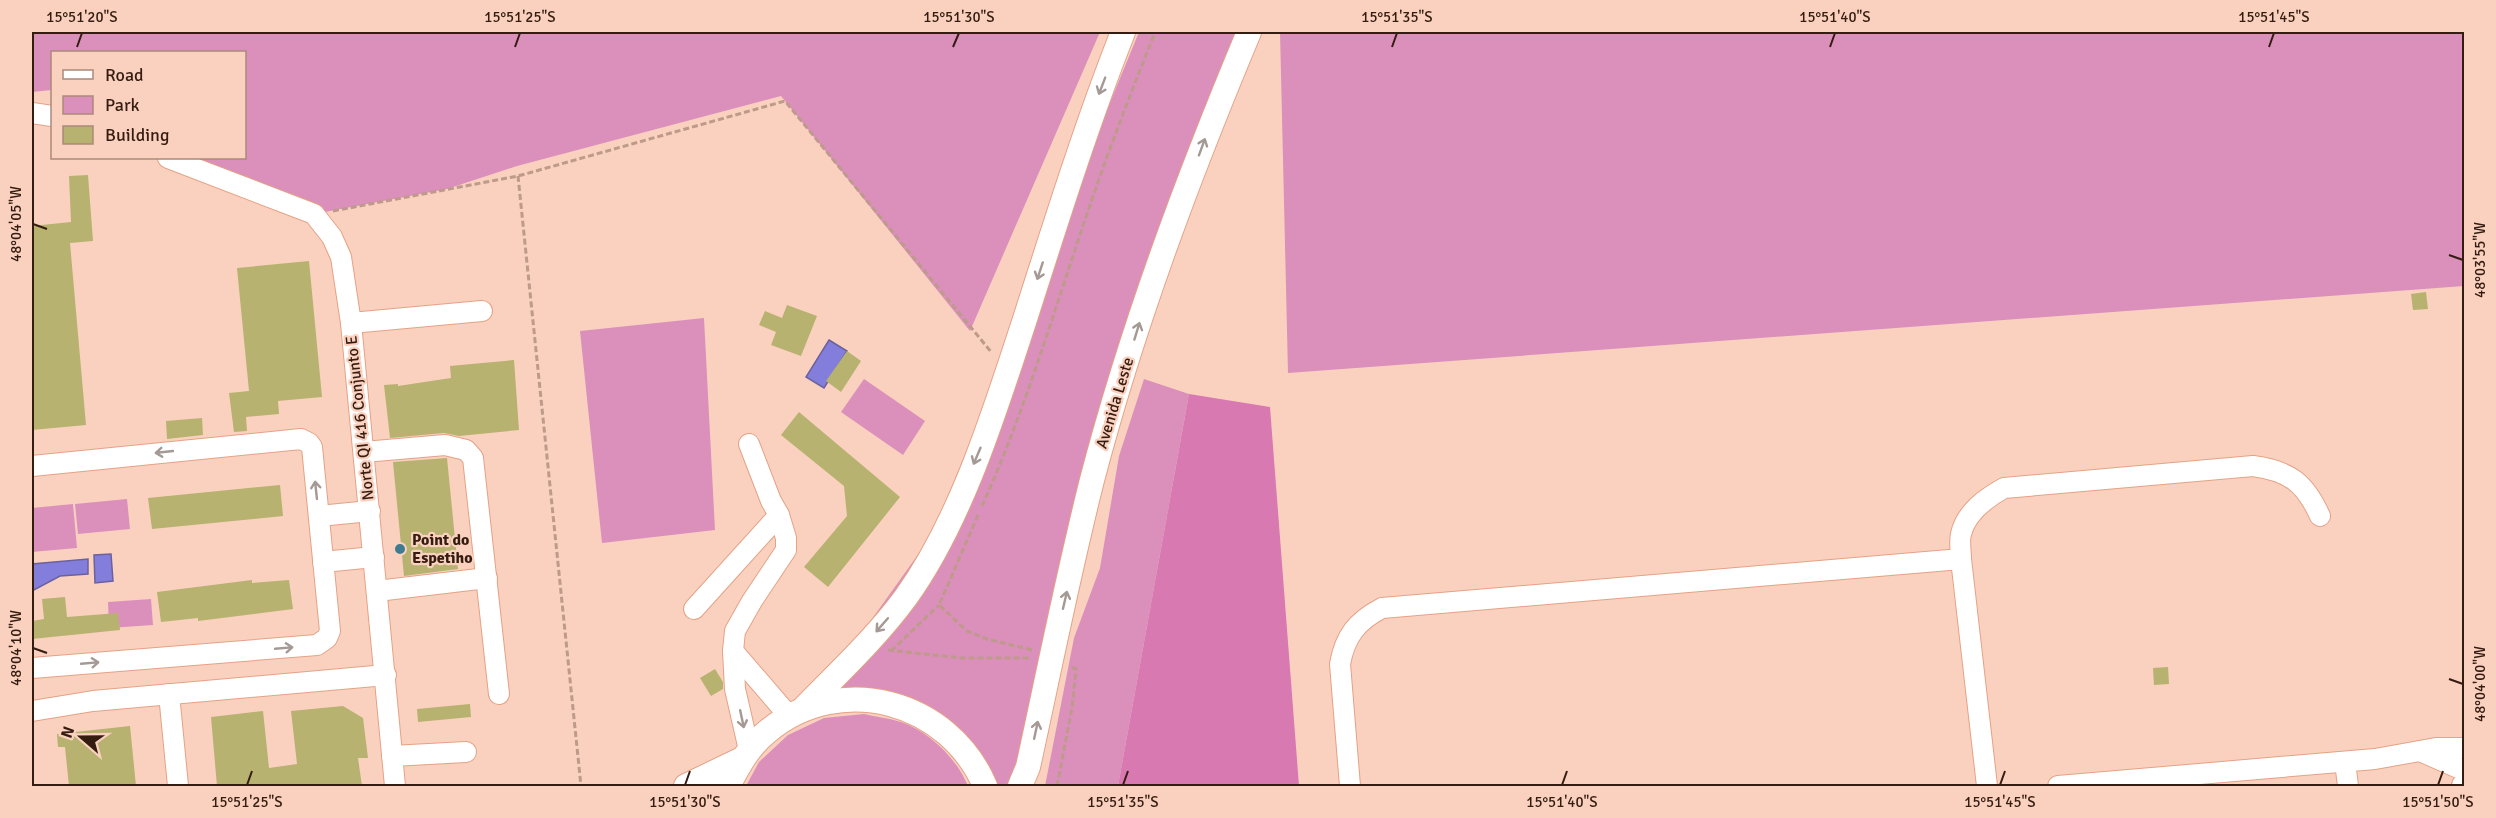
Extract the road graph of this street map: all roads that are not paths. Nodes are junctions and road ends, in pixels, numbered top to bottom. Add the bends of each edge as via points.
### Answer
1 (1123, 32) edge
2 (1249, 32) edge
3 (32, 113) edge
4 (51, 116) edge
5 (171, 159) edge
6 (483, 311) dead end
7 (351, 323) junction
8 (749, 444) dead end
9 (364, 452) junction
10 (32, 465) edge
11 (370, 511) junction
12 (779, 515) junction
13 (319, 516) junction
14 (2320, 516) dead end
15 (374, 556) junction
16 (1960, 559) junction
17 (323, 562) junction
18 (487, 578) junction
19 (377, 591) junction
20 (694, 609) dead end
21 (733, 651) junction
22 (32, 668) edge
23 (386, 675) junction
24 (169, 694) junction
25 (500, 694) dead end
26 (32, 711) edge
27 (795, 713) junction
28 (2464, 748) edge
29 (2420, 751) junction
30 (466, 752) dead end
31 (745, 754) junction
32 (392, 756) junction
33 (2345, 762) junction
34 (2463, 779) edge
35 (178, 786) edge
36 (395, 786) edge
37 (686, 786) edge
38 (728, 786) edge
39 (985, 786) edge
40 (1020, 786) edge
41 (1350, 786) edge
42 (1987, 786) edge
43 (2058, 786) edge
44 (2348, 786) edge

1 -> 27 main road via 1089,121 987,432 943,534 906,597 870,639
40 -> 2 main road, Avenida Leste via 1028,767 1092,479 1145,304 1204,140
3 - 4 street
5 - 7 street, Norte QI 416 Conjunto E via 314,214 332,237 341,257
6 - 7 street
7 - 9 street, Norte QI 416 Conjunto E
8 - 12 street
9 - 11 street, Norte QI 416 Conjunto E
9 - 18 street via 445,445 466,450 473,458
13 -> 10 street via 312,447 301,439
11 - 13 street
11 - 15 street, Norte QI 416 Conjunto E
12 - 20 street
12 - 21 street via 786,550 739,621
13 - 17 street
14 - 16 street via 2311,496 2295,480 2275,469 2253,466 2004,488 1970,514 1961,533
15 - 17 street
15 - 19 street, Norte QI 416 Conjunto E
16 - 41 street via 1382,608 1352,629 1343,646 1340,664
16 - 42 street
22 -> 17 street via 317,645 330,631
18 - 19 street
18 - 25 street
19 - 23 street, Norte QI 416 Conjunto E
21 - 27 street
21 -> 31 street
23 - 24 street
23 - 32 street, Norte QI 416 Conjunto E
24 - 26 street
24 - 35 street
27 - 31 main road via 767,731
27 - 39 main road via 840,700 871,700 919,713 952,736 977,767
28 - 29 street
29 - 33 street
29 - 34 street
30 - 32 street
31 - 37 main road
31 - 38 main road
32 - 36 street, Norte QI 416 Conjunto E
33 - 43 street
33 - 44 street

